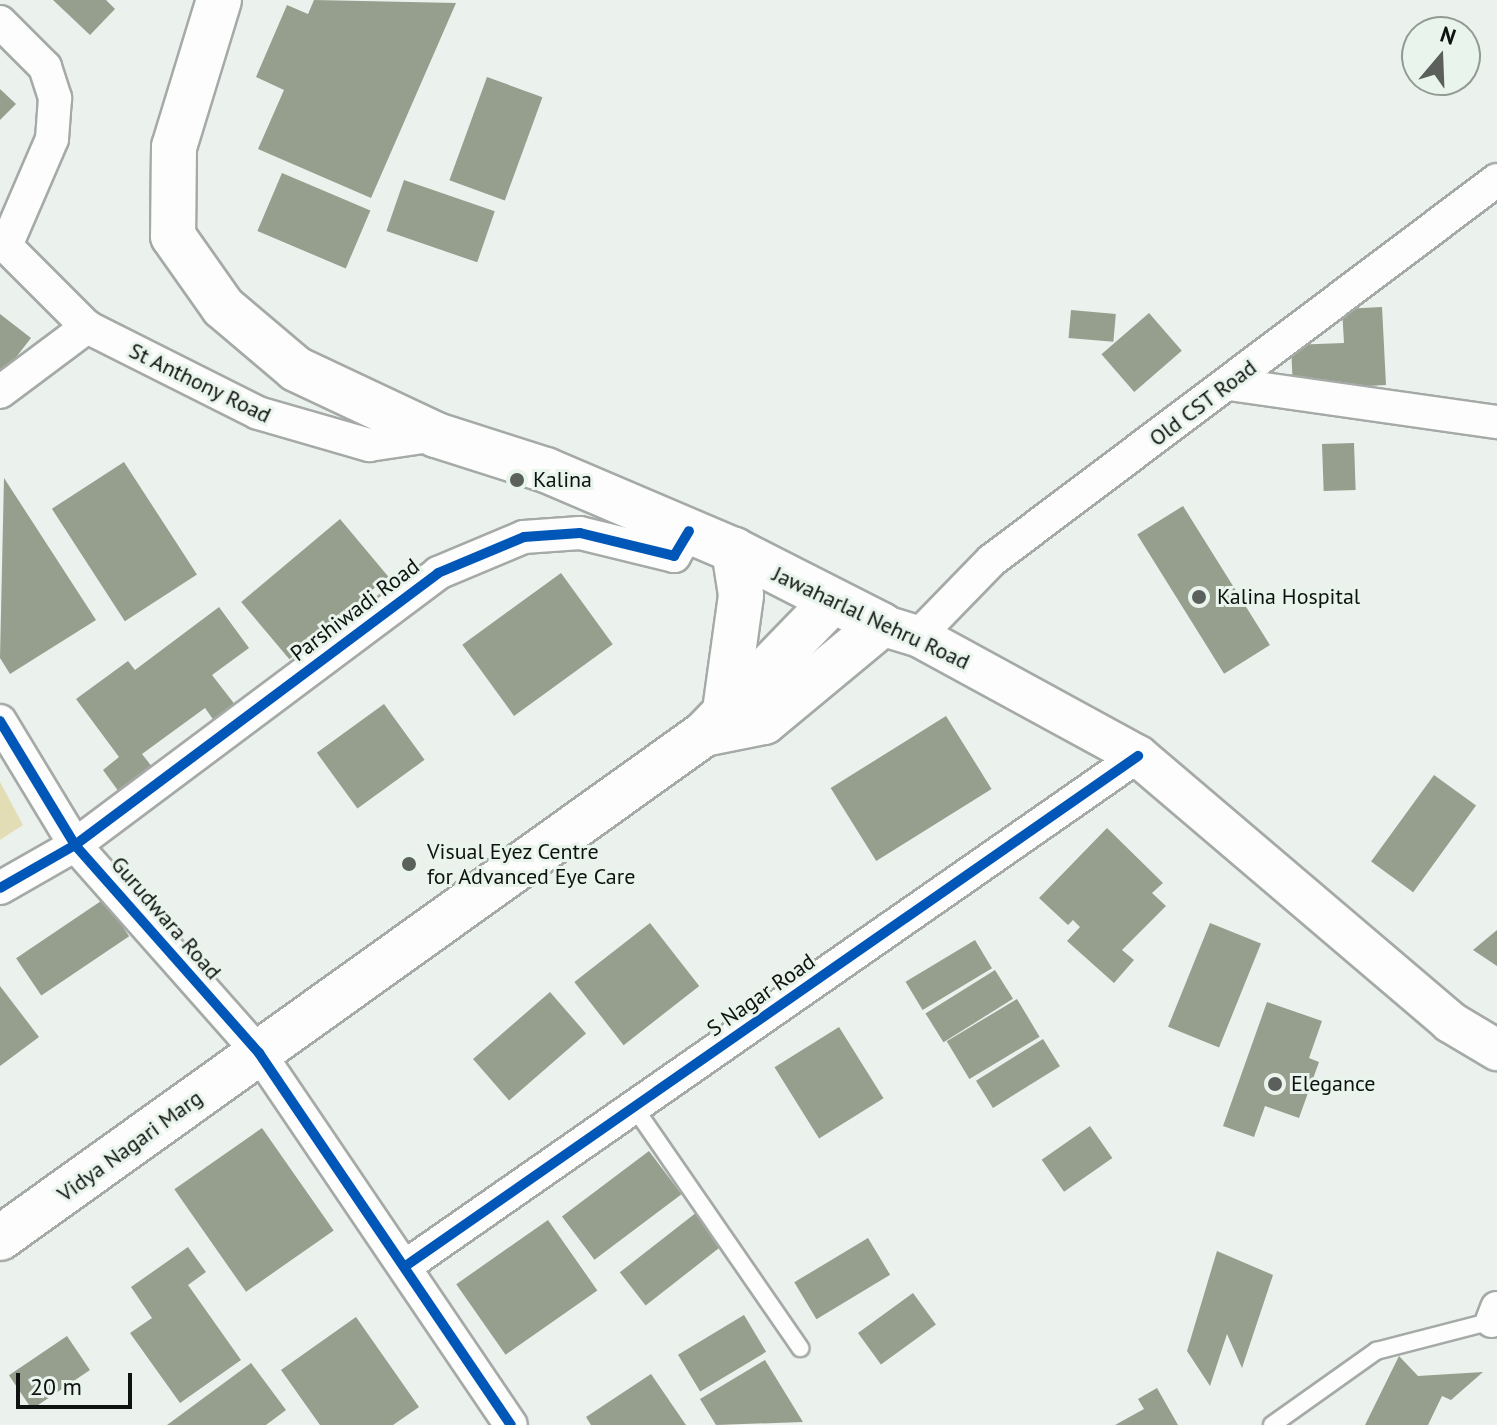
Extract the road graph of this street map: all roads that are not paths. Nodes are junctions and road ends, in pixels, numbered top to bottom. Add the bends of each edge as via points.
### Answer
1 (219, 0) edge
2 (0, 22) edge
3 (1497, 180) edge
4 (3, 243) edge
5 (87, 327) junction
6 (1229, 384) junction
7 (0, 392) edge
8 (1497, 422) edge
9 (436, 435) junction
10 (689, 531) junction
11 (734, 550) junction
12 (830, 604) junction
13 (900, 630) junction
14 (0, 721) edge
15 (714, 726) junction
16 (1138, 756) junction
17 (75, 845) junction
18 (0, 888) edge
19 (1497, 1050) edge
20 (259, 1053) junction
21 (634, 1107) junction
22 (0, 1238) edge
23 (407, 1265) junction
24 (1495, 1314) edge
25 (800, 1348) dead end
26 (511, 1425) edge
27 (1272, 1425) edge

1 - 9 main road, Jawaharlal Nehru Road via 174,147 173,236 223,307 296,369
2 - 4 street via 45,67 55,98 52,139
3 - 6 street, Old CST Road
4 - 5 street, St Anthony Road
5 - 7 street
5 - 9 street, St Anthony Road via 258,413 331,439 369,445
6 - 8 street
6 - 13 street, Old CST Road
9 - 10 main road, Jawaharlal Nehru Road via 546,470
10 - 11 main road, Jawaharlal Nehru Road
10 - 17 street, Parshiwadi Road via 674,556 580,533 524,537 438,573
11 - 12 main road, Jawaharlal Nehru Road
11 - 15 main road via 741,595
12 - 13 main road, Jawaharlal Nehru Road
12 - 15 main road
13 - 15 main road via 764,722
13 - 16 street, Jawaharlal Nehru Road
14 - 17 street, Gurudwara Road
15 - 20 main road, Vidya Nagari Marg
16 - 19 street, Jawaharlal Nehru Road via 1450,1022
16 - 21 street, S Nagar Road
17 - 18 street
17 - 20 street, Gurudwara Road
20 - 22 main road, Vidya Nagari Marg
20 - 23 street, Gurudwara Road
21 - 23 street, S Nagar Road
21 - 25 lane
23 - 26 street, Gurudwara Road
24 - 27 lane via 1376,1351

